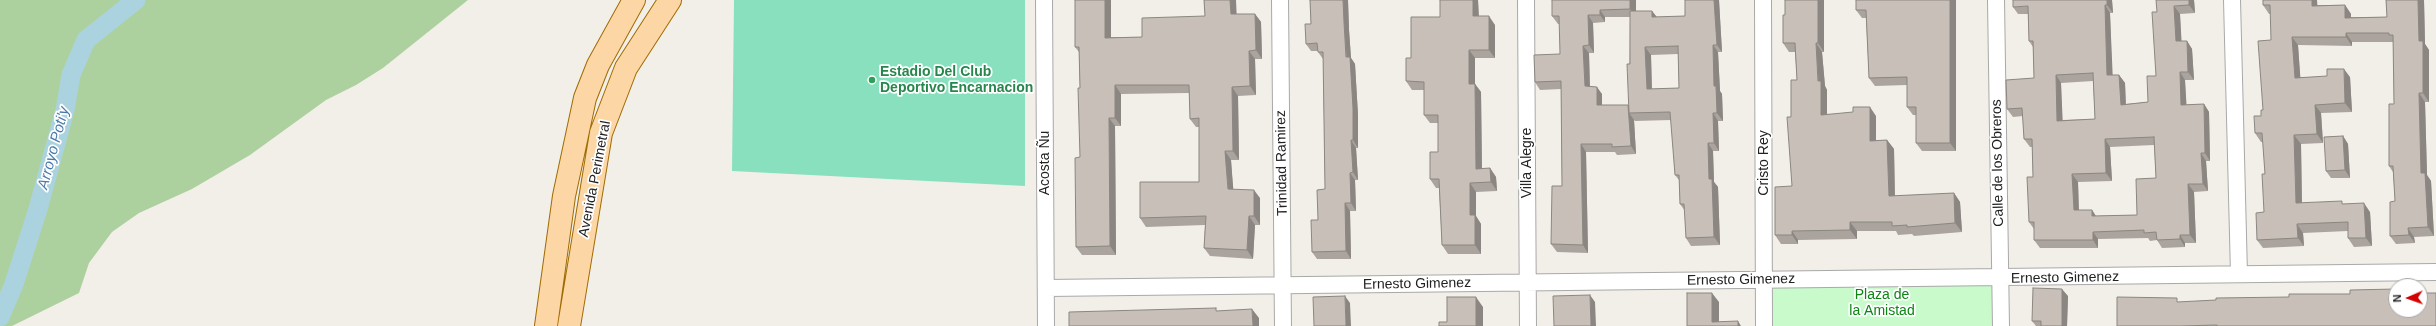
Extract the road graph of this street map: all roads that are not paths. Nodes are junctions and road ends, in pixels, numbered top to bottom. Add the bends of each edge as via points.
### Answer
1 (634, 0) edge
2 (670, 0) edge
3 (1044, 0) edge
4 (1280, 0) edge
5 (1526, 0) edge
6 (1763, 0) edge
7 (1996, 0) edge
8 (2232, 0) edge
9 (2436, 272) edge
10 (2239, 274) junction
11 (2000, 279) junction
12 (1764, 280) junction
13 (1528, 283) junction
14 (1283, 285) junction
15 (1046, 288) junction
16 (546, 326) edge
17 (570, 326) edge
18 (1046, 326) edge
19 (1283, 326) edge
20 (1528, 326) edge
21 (1764, 326) edge
22 (2000, 326) edge

1 - 16 main road, Avenida Perimetral via 598,64 585,98 564,196
2 - 17 main road, Avenida Perimetral via 626,68 601,133
3 - 15 street, Acosta Ñu
4 - 14 street, Trinidad Ramirez
5 - 13 street, Villa Alegre
6 - 12 street, Cristo Rey
7 - 11 street, Calle de los Obreros
8 - 10 street
9 - 10 street, Ernesto Gimenez
10 - 11 street, Ernesto Gimenez
11 - 12 street, Ernesto Gimenez
11 - 22 street, Calle de los Obreros
12 - 13 street, Ernesto Gimenez
12 - 21 street, Cristo Rey
13 - 14 street, Ernesto Gimenez
13 - 20 street, Villa Alegre
14 - 15 street, Ernesto Gimenez
14 - 19 street, Trinidad Ramirez
15 - 18 street, Acosta Ñu

